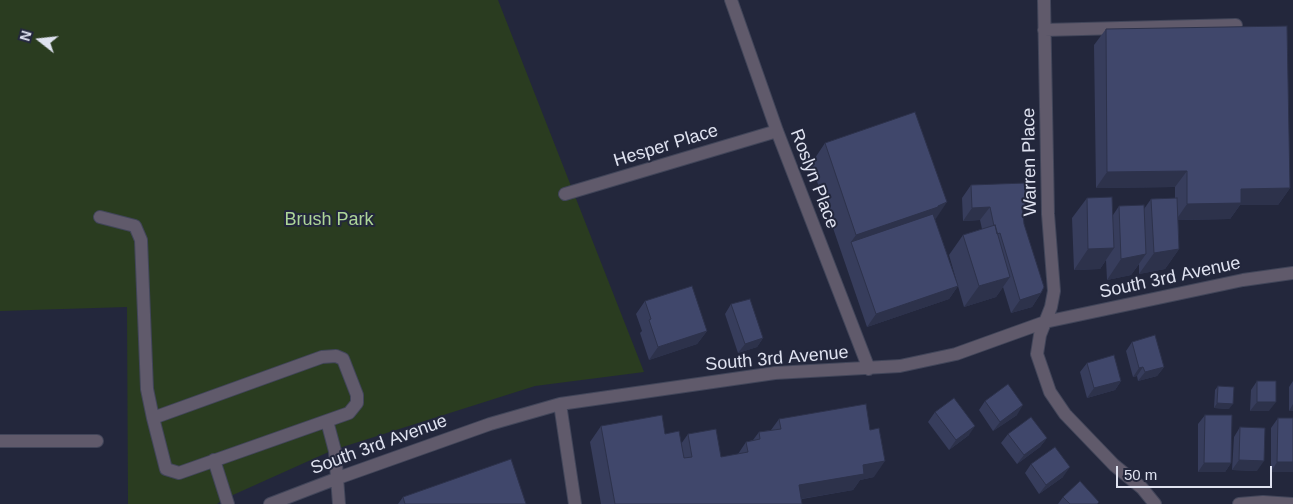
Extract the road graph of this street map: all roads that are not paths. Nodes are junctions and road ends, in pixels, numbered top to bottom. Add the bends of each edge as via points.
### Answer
1 (731, 0) edge
2 (1044, 0) edge
3 (1236, 25) edge
4 (1044, 30) junction
5 (777, 131) junction
6 (565, 194) dead end
7 (100, 217) dead end
8 (1293, 273) edge
9 (1045, 322) junction
10 (869, 369) junction
11 (560, 404) junction
12 (153, 418) junction
13 (327, 421) junction
14 (0, 441) edge
15 (97, 441) dead end
16 (214, 460) junction
17 (338, 478) junction
18 (228, 504) edge
19 (270, 504) edge
20 (339, 504) edge
21 (575, 504) edge
22 (1155, 504) edge
23 (1238, 504) edge
24 (1293, 504) edge

1 - 5 street, Roslyn Place
2 - 4 street, Warren Place
3 - 4 street
4 - 9 street, Warren Place via 1048,214 1054,291
5 - 6 street, Hesper Place
5 - 10 street, Roslyn Place
7 - 12 street via 135,226 141,240 147,389
8 - 9 street, South 3rd Avenue via 1243,280
9 - 10 street, South 3rd Avenue via 956,354
9 - 22 street, Warren Place via 1037,354 1050,392 1065,414
10 - 11 street, South 3rd Avenue via 776,373
11 - 17 street, South 3rd Avenue via 490,424
11 - 21 street
12 - 13 street via 322,357 336,356 343,360 357,402 349,412
12 - 16 street via 166,469 179,473
13 - 16 street
13 - 17 street
14 - 15 street
16 - 18 street
17 - 19 street, South 3rd Avenue
17 - 20 street
23 - 24 street

